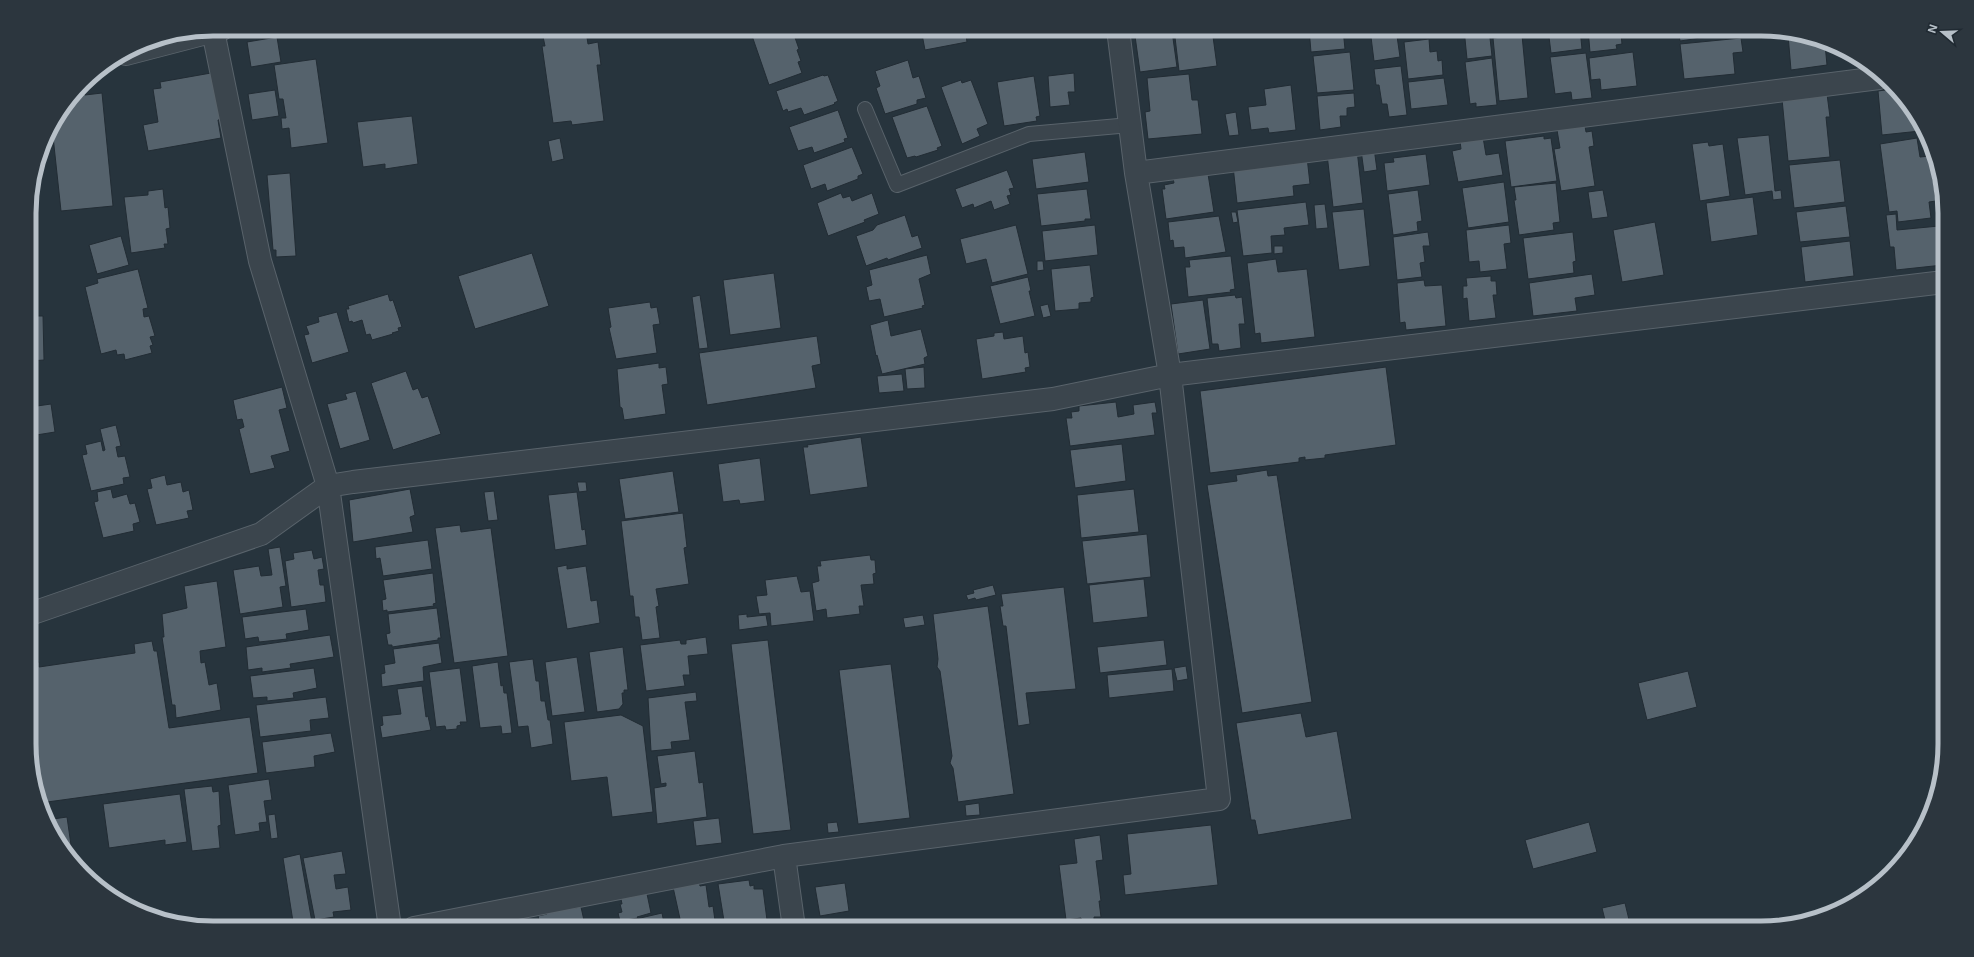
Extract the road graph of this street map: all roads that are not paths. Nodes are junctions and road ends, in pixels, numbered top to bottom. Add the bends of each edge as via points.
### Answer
1 (218, 36) edge
2 (1119, 36) edge
3 (185, 38) edge
4 (145, 49) edge
5 (1876, 78) edge
6 (865, 109) dead end
7 (1130, 125) junction
8 (1136, 173) junction
9 (1938, 283) edge
10 (1170, 375) junction
11 (328, 486) junction
12 (36, 612) edge
13 (784, 856) junction
14 (389, 921) edge
15 (450, 921) edge
16 (793, 921) edge

1 - 11 street via 260,261
2 - 7 street
3 - 4 street
5 - 8 street
6 - 7 lane via 897,185 1029,134
7 - 8 street
8 - 10 street
9 - 10 street
10 - 11 street via 1053,399
10 - 13 street via 1219,798
11 - 12 street via 261,534
11 - 14 street
13 - 15 street
13 - 16 street

